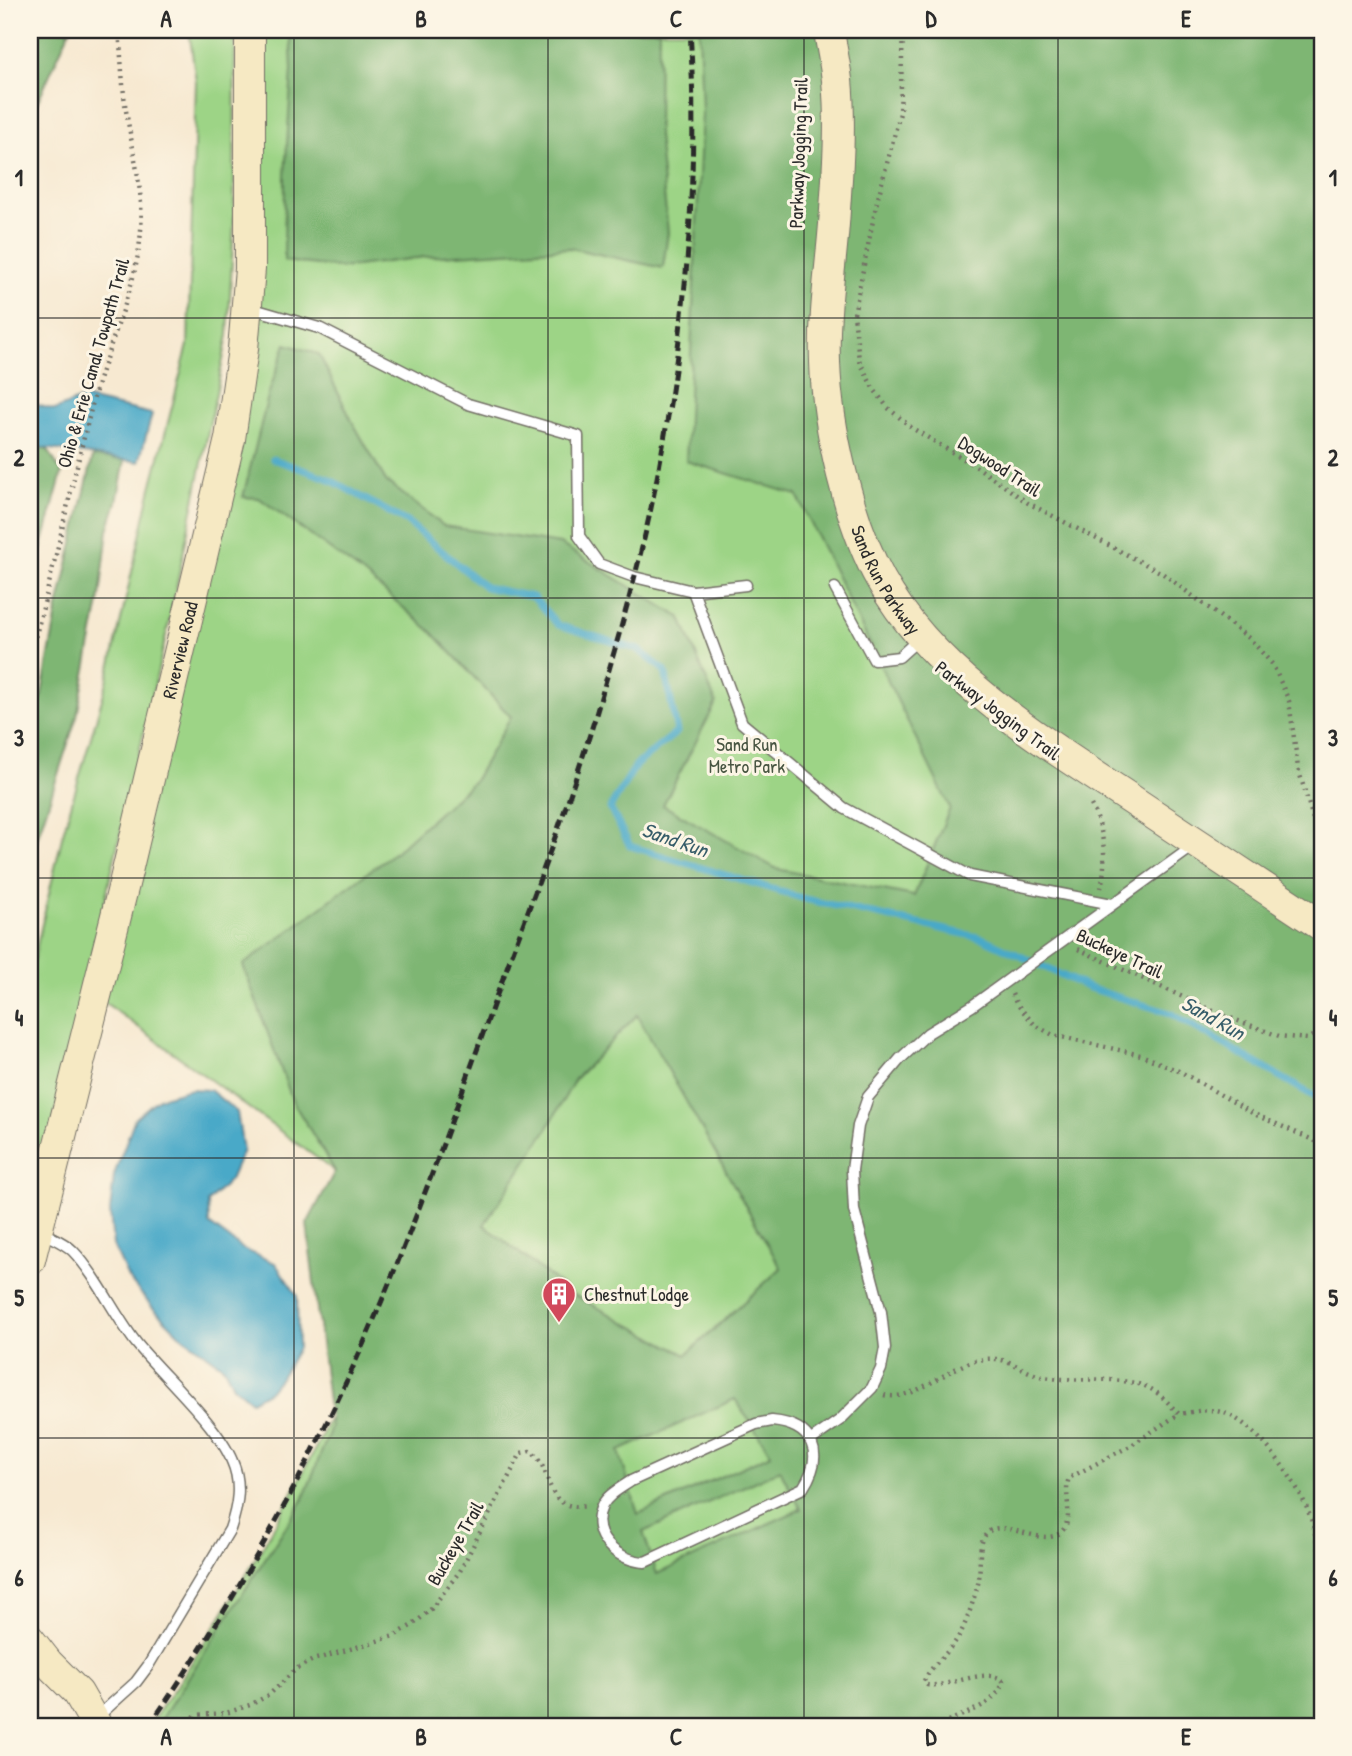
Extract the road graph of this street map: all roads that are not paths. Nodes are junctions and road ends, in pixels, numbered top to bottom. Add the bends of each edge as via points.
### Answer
1 (250, 30) edge
2 (829, 30) edge
3 (247, 307) junction
4 (746, 585) dead end
5 (835, 588) dead end
6 (693, 590) junction
7 (922, 636) junction
8 (1197, 843) junction
9 (1112, 904) junction
10 (1322, 926) edge
11 (38, 1230) junction
12 (30, 1260) edge
13 (811, 1440) junction
14 (30, 1640) edge
15 (30, 1676) edge
16 (95, 1724) edge

1 - 3 main road, Riverview Road via 252,209
2 - 7 main road, Sand Run Parkway via 839,123 825,318 828,400 843,478 866,550 895,602
3 - 6 lane via 319,328 468,404 578,436 579,536 599,564
3 - 11 main road, Riverview Road via 230,439
4 - 6 lane
5 - 7 lane via 874,660 899,657
6 - 9 lane via 742,723 844,808 970,876
7 - 8 main road, Sand Run Parkway via 1008,714
8 - 9 lane
8 - 10 main road, Sand Run Parkway
9 - 13 lane via 928,1033 868,1097 852,1170 853,1210 881,1312 885,1348 872,1388 840,1420
11 - 12 main road, Riverview Road
11 - 16 lane via 80,1259 137,1344 228,1451 239,1486 230,1529 159,1652
13 - 13 lane via 814,1472 803,1488 645,1562 631,1562 611,1549 601,1534 598,1521 614,1492 756,1424 783,1422
14 - 16 main road via 78,1693
15 - 16 main road

